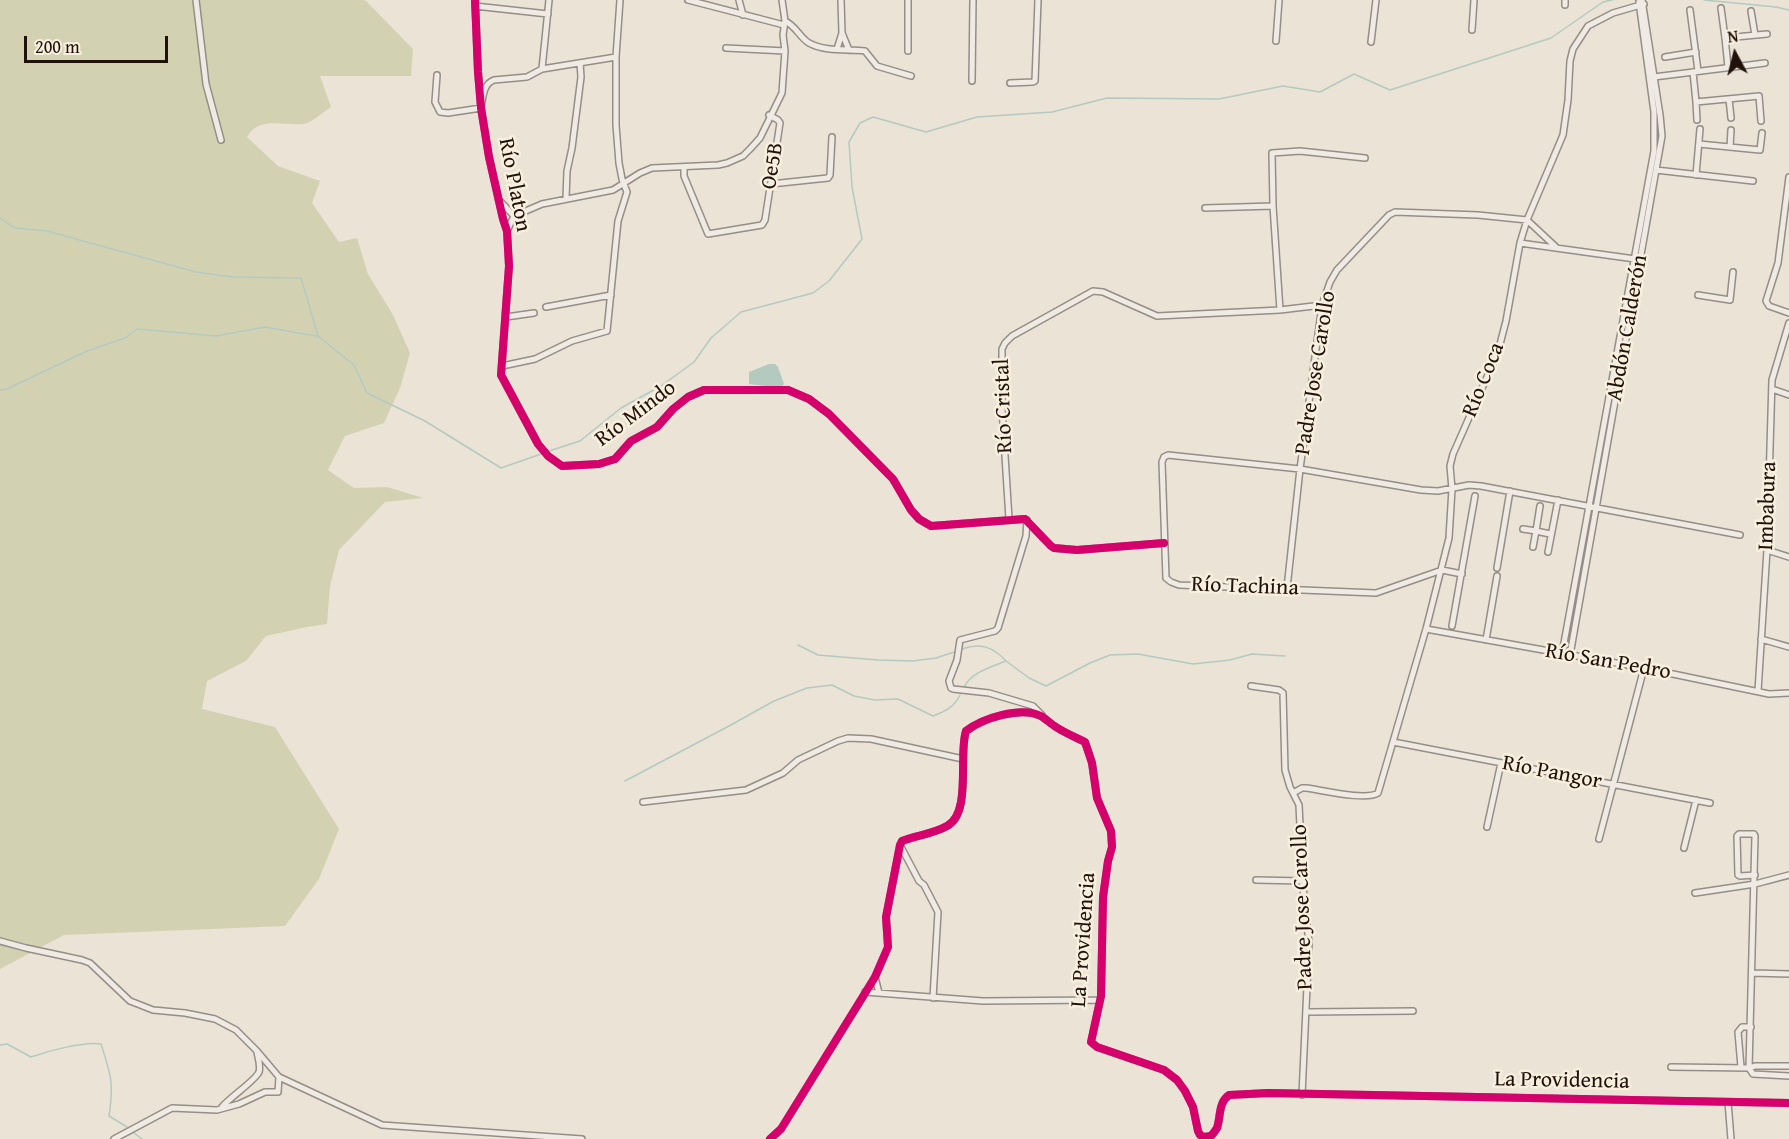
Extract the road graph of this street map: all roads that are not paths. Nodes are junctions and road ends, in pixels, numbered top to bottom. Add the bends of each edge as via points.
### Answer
1 (196, 0) edge
2 (549, 0) edge
3 (620, 0) edge
4 (688, 0) edge
5 (739, 0) edge
6 (782, 0) edge
7 (841, 0) edge
8 (908, 0) edge
9 (973, 0) edge
10 (1038, 0) edge
11 (1279, 0) edge
12 (1376, 0) edge
13 (1474, 0) edge
14 (1641, 2) edge
15 (475, 3) edge
16 (1721, 8) dead end
17 (1690, 10) dead end
18 (1751, 10) dead end
19 (548, 14) junction
20 (743, 15) junction
21 (784, 23) junction
22 (1472, 30) dead end
23 (842, 33) junction
24 (1767, 34) dead end
25 (1755, 35) junction
26 (1725, 38) junction
27 (1276, 40) dead end
28 (1371, 42) dead end
29 (726, 48) dead end
30 (837, 49) junction
31 (849, 50) junction
32 (785, 51) junction
33 (908, 51) dead end
34 (1696, 52) junction
35 (616, 57) junction
36 (1665, 57) dead end
37 (580, 63) junction
38 (1765, 63) dead end
39 (1728, 67) junction
40 (542, 69) junction
41 (1696, 71) junction
42 (437, 75) dead end
43 (911, 76) dead end
44 (1652, 77) junction
45 (972, 81) dead end
46 (1010, 82) dead end
47 (1729, 99) junction
48 (1696, 102) junction
49 (481, 108) junction
50 (769, 116) junction
51 (1731, 118) dead end
52 (1697, 120) dead end
53 (1761, 122) dead end
54 (1700, 129) dead end
55 (1731, 130) dead end
56 (1761, 133) dead end
57 (832, 137) dead end
58 (221, 140) dead end
59 (1699, 144) junction
60 (1730, 147) junction
61 (1365, 158) dead end
62 (684, 167) junction
63 (1656, 170) junction
64 (1696, 175) junction
65 (1789, 177) edge
66 (1753, 181) dead end
67 (624, 184) junction
68 (771, 184) junction
69 (566, 198) junction
70 (499, 200) junction
71 (1273, 206) junction
72 (1205, 208) dead end
73 (514, 216) junction
74 (1527, 220) junction
75 (1786, 229) edge
76 (507, 231) junction
77 (1520, 243) junction
78 (1557, 248) junction
79 (1636, 259) junction
80 (1732, 272) dead end
81 (611, 295) junction
82 (1698, 295) dead end
83 (1322, 305) junction
84 (546, 307) dead end
85 (1280, 310) junction
86 (534, 313) dead end
87 (1789, 313) edge
88 (506, 317) junction
89 (1789, 324) edge
90 (502, 366) junction
91 (1772, 389) junction
92 (1789, 395) edge
93 (562, 466) joint
94 (1300, 469) junction
95 (1452, 489) junction
96 (1509, 491) junction
97 (1475, 496) dead end
98 (1558, 500) junction
99 (1540, 506) dead end
100 (1588, 506) junction
101 (1595, 508) junction
102 (1009, 519) junction
103 (1026, 520) junction
104 (1523, 529) dead end
105 (1536, 531) junction
106 (1550, 534) junction
107 (1740, 535) dead end
108 (1164, 543) junction
109 (1533, 547) dead end
110 (1767, 550) junction
111 (1548, 552) dead end
112 (1789, 556) edge
113 (1497, 568) dead end
114 (1442, 570) junction
115 (1462, 574) junction
116 (1497, 576) dead end
117 (1287, 588) junction
118 (1452, 626) dead end
119 (1426, 629) junction
120 (1761, 639) junction
121 (1486, 640) junction
122 (1789, 647) edge
123 (1562, 654) junction
124 (1570, 655) junction
125 (1644, 668) junction
126 (1251, 686) dead end
127 (1758, 691) junction
128 (1789, 693) edge
129 (1043, 717) junction
130 (1393, 742) junction
131 (963, 759) junction
132 (1501, 763) junction
133 (1613, 784) junction
134 (1293, 793) junction
135 (1696, 800) junction
136 (643, 802) dead end
137 (1710, 803) dead end
138 (1487, 827) dead end
139 (1599, 839) dead end
140 (900, 845) junction
141 (1684, 848) dead end
142 (1755, 875) junction
143 (1789, 875) edge
144 (1256, 880) dead end
145 (1302, 881) junction
146 (1755, 884) junction
147 (1695, 893) dead end
148 (0, 940) edge
149 (1752, 973) junction
150 (1789, 974) edge
151 (875, 977) junction
152 (865, 992) junction
153 (879, 993) junction
154 (933, 998) junction
155 (1100, 1000) junction
156 (1413, 1011) dead end
157 (1306, 1012) junction
158 (1751, 1027) junction
159 (257, 1051) junction
160 (1789, 1066) edge
161 (1671, 1067) dead end
162 (1741, 1067) junction
163 (1749, 1068) junction
164 (1789, 1076) edge
165 (279, 1077) junction
166 (1302, 1095) junction
167 (1728, 1102) junction
168 (1789, 1102) edge
169 (221, 1108) junction
170 (515, 1136) edge
171 (114, 1139) edge
172 (582, 1139) edge
173 (770, 1139) edge
174 (1731, 1139) edge

1 - 58 street via 206,84
2 - 19 street
3 - 35 street
4 - 20 street
5 - 20 street
6 - 21 street
7 - 23 street
8 - 33 street
9 - 45 street
10 - 46 street via 1035,81
11 - 27 street
12 - 28 street
13 - 22 street
14 - 44 street, Abdón Calderón
14 - 74 street, Río Coca via 1587,26 1573,49 1563,135
15 - 19 street
15 - 49 street, Río Platon
16 - 26 street
17 - 34 street
18 - 25 street
19 - 40 street
20 - 21 street
21 - 30 street via 791,24 808,43
21 - 32 street
23 - 30 street
23 - 31 street
24 - 25 street
25 - 26 street
26 - 39 street
29 - 32 street
30 - 31 street
31 - 43 street via 865,51 877,66
32 - 50 street via 782,93
34 - 36 street
34 - 41 street
35 - 37 street
35 - 67 street via 616,125
37 - 40 street
37 - 69 street
38 - 39 street
39 - 41 street
40 - 49 street via 527,77 489,82
41 - 44 street
41 - 48 street
42 - 49 street via 435,102 440,111
44 - 63 street, Abdón Calderón via 1662,136
44 - 79 street, Abdón Calderón via 1654,151
47 - 48 street
47 - 51 street
47 - 53 street via 1759,96
48 - 52 street
49 - 70 street, Río Platon
50 - 62 street via 760,138 743,156 718,165
50 - 68 street, Oe5B via 780,123
54 - 59 street
55 - 60 street
56 - 60 street via 1760,150
57 - 68 street via 828,178
59 - 60 street
59 - 64 street
61 - 71 street via 1300,151 1272,153
62 - 67 street via 652,168
62 - 68 street, Oe5B via 684,176 708,234 762,225
63 - 64 street
63 - 79 street, Abdón Calderón
64 - 66 street
65 - 75 street
67 - 69 street via 602,193
67 - 81 street via 627,192 618,221
69 - 73 street
70 - 73 street
70 - 76 street, Río Platon
71 - 72 street
71 - 85 street
73 - 76 street
74 - 77 street, Río Coca
74 - 78 street
74 - 83 street, Padre Jose Carollo via 1392,213 1337,270
75 - 87 street via 1766,303
76 - 88 street, Río Platon via 510,266
77 - 78 street
77 - 95 street, Río Coca via 1498,352 1453,454
78 - 79 street
79 - 100 street, Abdón Calderón
79 - 101 street, Abdón Calderón
80 - 82 street via 1730,300
81 - 84 street
81 - 90 street via 607,331 572,341 535,359
83 - 85 street, Río Cristal
83 - 94 street, Padre Jose Carollo
85 - 102 street, Río Cristal via 1158,316 1093,291 1008,339 1002,349 1002,396
86 - 88 street
88 - 90 street, Río Platon
89 - 91 street, Imbabura
90 - 93 street, Río Platon via 501,375 538,444
91 - 92 street
91 - 110 street, Imbabura
93 - 102 street, Río Mindo via 615,459 632,441 657,427 698,391 788,390 829,414 892,479 911,510 925,524
94 - 95 street via 1421,490
94 - 108 street, Río Tachina via 1164,457
94 - 117 street, Padre Jose Carollo
95 - 96 street via 1469,485
95 - 114 street, Río Coca via 1449,538
96 - 98 street
96 - 113 street
97 - 115 street
98 - 100 street
98 - 106 street
99 - 105 street
100 - 101 street
100 - 123 street, Abdón Calderón
101 - 107 street
101 - 124 street, Abdón Calderón
102 - 103 street, Río Mindo
103 - 108 street via 1054,548 1077,550
103 - 129 street via 1026,536 998,628 960,640 949,681 953,689 990,693 1033,706
104 - 105 street
105 - 106 street
105 - 109 street
106 - 111 street
108 - 117 street, Río Tachina via 1166,578 1179,585
110 - 112 street
110 - 120 street, Imbabura
114 - 115 street
114 - 117 street, Río Tachina via 1376,593
114 - 119 street, Río Coca
115 - 118 street
116 - 121 street
119 - 121 street, Río San Pedro
119 - 130 street, Río Coca
120 - 122 street
120 - 127 street, Imbabura
121 - 123 street, Río San Pedro
123 - 124 street, Río San Pedro
124 - 125 street, Río San Pedro
125 - 127 street, Río San Pedro
125 - 133 street
126 - 134 street, Padre Jose Carollo via 1283,693 1285,770
127 - 128 street, Río San Pedro
129 - 131 street, La Providencia via 1031,713 1004,714 969,729
129 - 155 street, La Providencia via 1085,742 1097,798 1111,831 1113,847 1103,897
130 - 132 street, Río Pangor
130 - 134 street, Río Coca via 1378,794 1364,796 1306,788
131 - 136 street via 848,738 798,760 783,773 747,790
131 - 140 street, La Providencia via 956,818 948,826 904,840
132 - 133 street, Río Pangor
132 - 138 street
133 - 135 street, Río Pangor
133 - 139 street
134 - 145 street, Padre Jose Carollo via 1299,806
135 - 137 street, Río Pangor
135 - 141 street
140 - 151 street via 886,917 888,947
140 - 154 street via 938,912
142 - 142 street via 1737,873 1739,834 1755,835
142 - 146 street
143 - 146 street
144 - 145 street
145 - 157 street, Padre Jose Carollo via 1310,956
146 - 147 street
146 - 149 street
148 - 159 street via 90,963 130,1001 153,1010 214,1019 236,1030
149 - 150 street
149 - 158 street
151 - 152 street
151 - 153 street
152 - 153 street
152 - 173 street via 781,1129
153 - 154 street
154 - 155 street
155 - 166 street, La Providencia via 1091,1037 1093,1045 1164,1070 1177,1080 1204,1137 1211,1136 1217,1128 1222,1104 1229,1095
156 - 157 street
157 - 166 street, Padre Jose Carollo
158 - 162 street via 1739,1029
158 - 163 street
159 - 165 street
159 - 169 street via 258,1074
160 - 163 street
161 - 162 street
162 - 163 street
163 - 164 street via 1753,1074
165 - 169 street via 278,1092 265,1092
165 - 170 street via 382,1125
166 - 167 street, La Providencia
167 - 168 street, La Providencia
167 - 174 street
169 - 171 street via 172,1108
170 - 172 street

